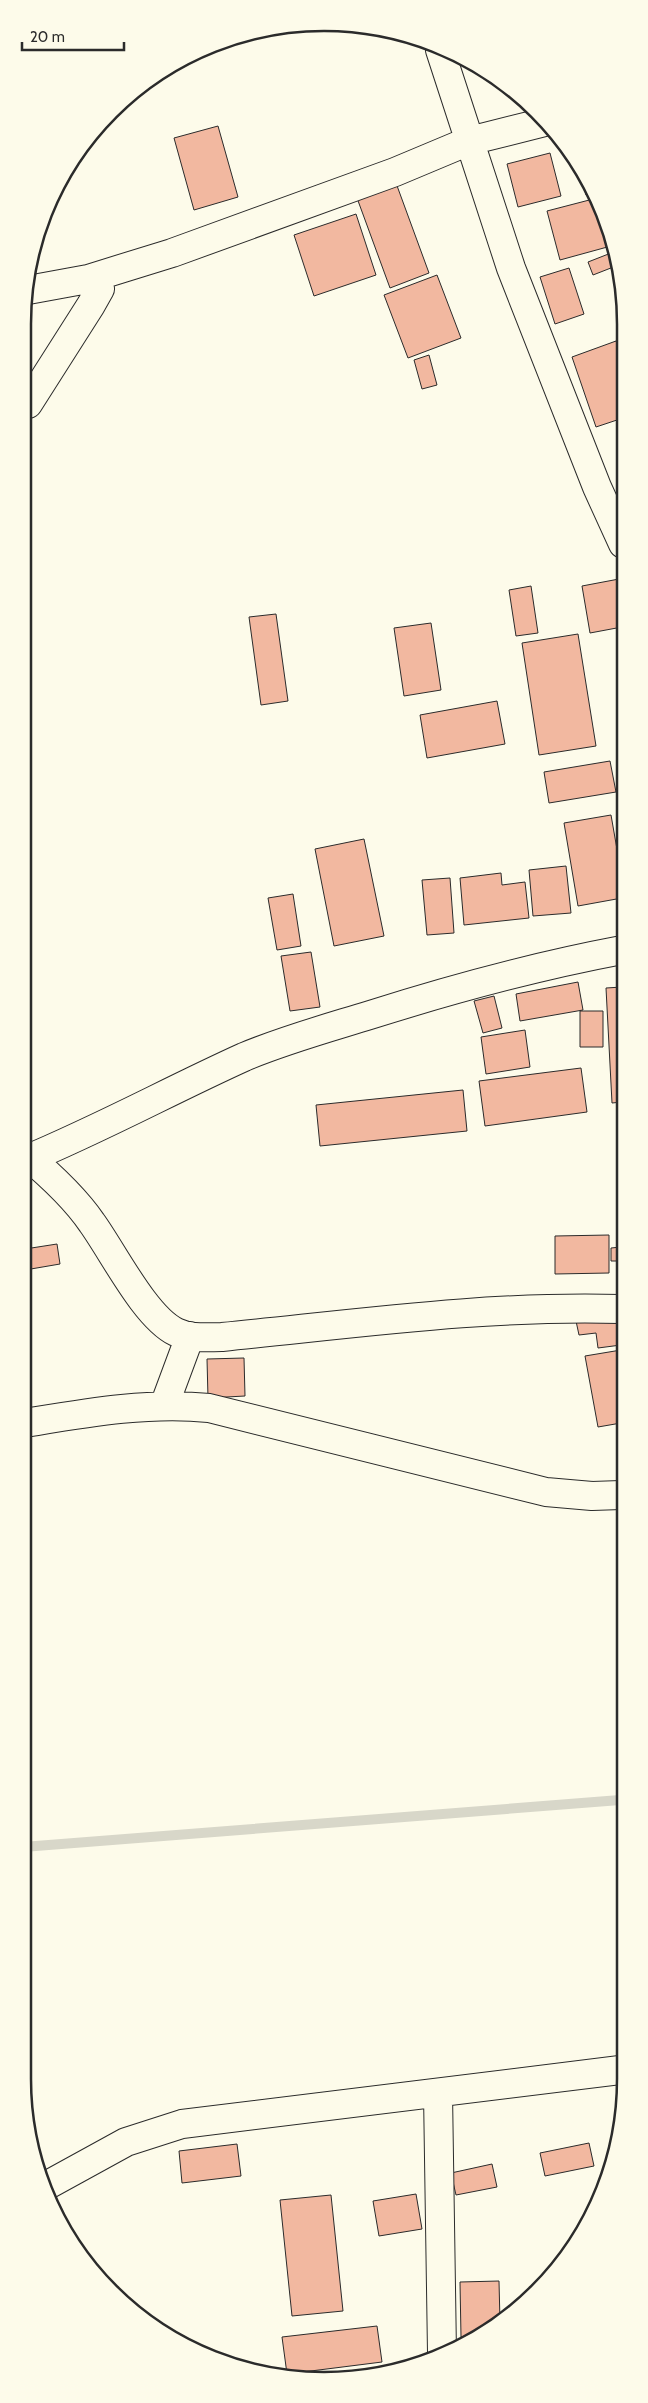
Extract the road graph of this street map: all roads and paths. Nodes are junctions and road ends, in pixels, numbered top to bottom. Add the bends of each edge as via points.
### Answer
1 (442, 56) edge
2 (537, 124) edge
3 (469, 141) junction
4 (96, 277) junction
5 (34, 289) edge
6 (31, 399) edge
7 (617, 533) edge
8 (617, 951) edge
9 (31, 1155) edge
10 (31, 1161) edge
11 (617, 1309) edge
12 (190, 1336) junction
13 (164, 1406) junction
14 (31, 1422) edge
15 (617, 1495) edge
16 (617, 2070) edge
17 (438, 2093) junction
18 (51, 2183) edge
19 (442, 2347) edge

1 - 3 street
2 - 3 street
3 - 4 street via 395,172 172,254
3 - 7 street via 510,268
4 - 5 street
4 - 6 street via 100,289
8 - 9 street via 560,961 342,1023 263,1051
10 - 12 street via 91,1221 154,1313 176,1332
11 - 12 street via 495,1311 222,1337
12 - 13 street
13 - 14 street via 112,1409
13 - 15 street via 209,1408 546,1492
16 - 17 street
17 - 18 street via 182,2124 126,2142
17 - 19 street

